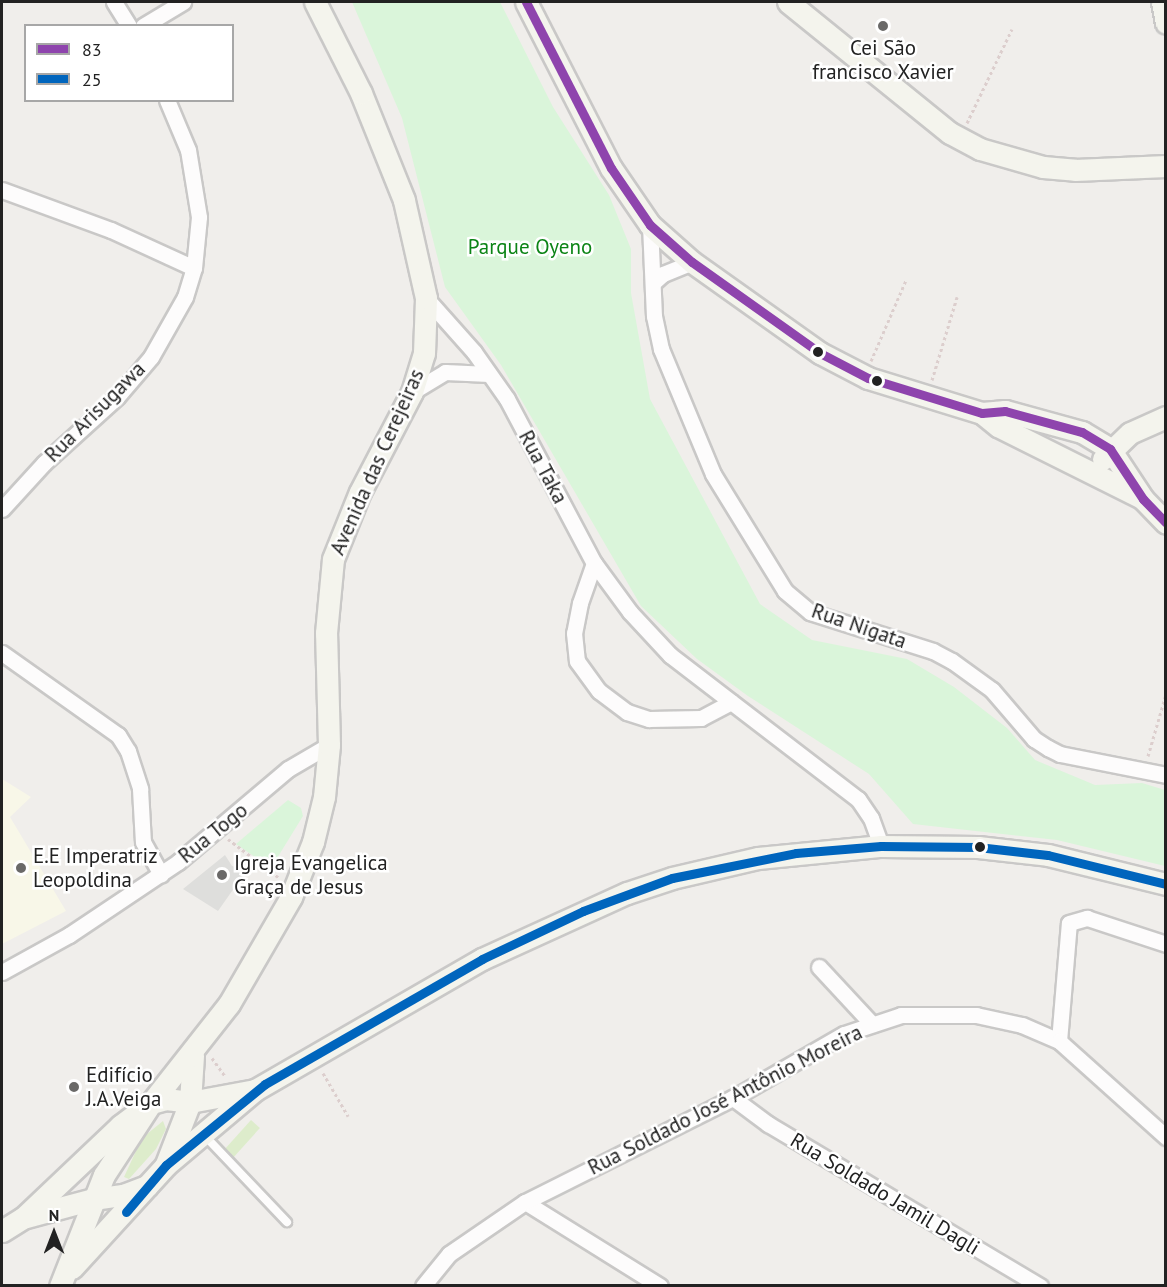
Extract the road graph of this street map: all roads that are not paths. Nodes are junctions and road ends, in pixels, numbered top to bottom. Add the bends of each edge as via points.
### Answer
1 (114, 2) edge
2 (183, 2) edge
3 (315, 2) edge
4 (526, 2) edge
5 (788, 2) edge
6 (1162, 2) edge
7 (1166, 23) edge
8 (128, 24) edge
9 (146, 24) edge
10 (168, 102) edge
11 (1166, 166) edge
12 (2, 190) edge
13 (651, 225) junction
14 (692, 262) junction
15 (194, 268) junction
16 (653, 283) junction
17 (426, 298) junction
18 (489, 374) junction
19 (412, 392) junction
20 (982, 413) junction
21 (1166, 417) edge
22 (1110, 449) junction
23 (1095, 472) junction
24 (1143, 499) junction
25 (2, 509) edge
26 (1166, 523) edge
27 (594, 563) junction
28 (2, 652) edge
29 (731, 702) junction
30 (329, 745) junction
31 (1166, 775) edge
32 (881, 846) junction
33 (161, 874) junction
34 (1166, 884) edge
35 (1166, 944) edge
36 (819, 967) dead end
37 (2, 972) edge
38 (873, 1024) junction
39 (1059, 1041) junction
40 (199, 1046) junction
41 (255, 1090) junction
42 (733, 1098) junction
43 (190, 1102) junction
44 (151, 1103) junction
45 (204, 1134) junction
46 (1166, 1137) edge
47 (166, 1165) junction
48 (149, 1185) junction
49 (93, 1199) junction
50 (525, 1202) junction
51 (23, 1218) junction
52 (287, 1222) dead end
53 (2, 1231) edge
54 (63, 1280) edge
55 (423, 1286) edge
56 (660, 1286) edge
57 (1040, 1286) edge

1 - 8 street
2 - 9 street
3 - 17 main road, Avenida das Cerejeiras via 387,152 413,231
4 - 13 main road via 611,168
5 - 11 main road via 959,138 1011,160 1043,167 1107,171
6 - 7 main road
10 - 15 street, Rua Arisugawa via 188,150 195,187 199,217
12 - 15 street via 111,230
13 - 14 main road
13 - 16 street, Rua Nigata
14 - 16 street via 670,270
14 - 20 main road via 746,304 864,376
15 - 25 street, Rua Arisugawa via 173,324 151,357 117,397 44,463
16 - 31 street, Rua Nigata via 661,349 688,418 713,474 785,591 810,612 933,651 952,661 992,690 1034,739 1048,748 1077,758
17 - 18 street, Rua Taka
17 - 19 main road, Avenida das Cerejeiras via 424,352
18 - 19 street via 445,372
18 - 27 street, Rua Taka via 507,399
19 - 30 main road, Avenida das Cerejeiras via 360,492 333,560 326,633
20 - 22 main road via 1005,411 1048,421 1082,432
20 - 23 main road via 998,426
21 - 22 main road via 1130,433
22 - 23 main road
22 - 24 main road
23 - 24 main road
24 - 26 main road
27 - 29 street, Rua Taka via 653,638
27 - 29 street via 574,633 577,661 585,676 614,705 649,719 701,718
28 - 33 street via 118,735 128,751 140,789 143,842
29 - 32 street, Rua Taka via 858,799 872,818
30 - 33 street, Rua Togo via 288,769 218,831
30 - 40 main road, Avenida das Cerejeiras via 318,820 294,889 264,949
32 - 34 main road via 978,847 1048,855
32 - 41 main road via 758,858 627,893 482,959
33 - 37 street, Rua Togo via 69,935
35 - 39 street via 1087,918 1069,923
36 - 38 street
38 - 39 street, Rua Soldado José Antônio Moreira via 901,1015 976,1015 1022,1025
38 - 42 street, Rua Soldado José Antônio Moreira via 844,1034
39 - 46 street, Rua Soldado José Antônio Moreira
40 - 43 main road
40 - 44 main road, Avenida das Cerejeiras
41 - 43 main road
41 - 45 main road
42 - 50 street, Rua Soldado José Antônio Moreira
42 - 57 street, Rua Soldado Jamil Dagli via 768,1124
43 - 44 main road via 166,1099
43 - 47 main road
44 - 49 main road
44 - 51 main road via 120,1126
45 - 47 main road
45 - 52 lane
47 - 48 main road
48 - 49 main road via 123,1195
48 - 54 main road
49 - 51 main road
49 - 54 main road
50 - 55 street, Rua Soldado José Antônio Moreira via 449,1254
50 - 56 street
51 - 53 main road

